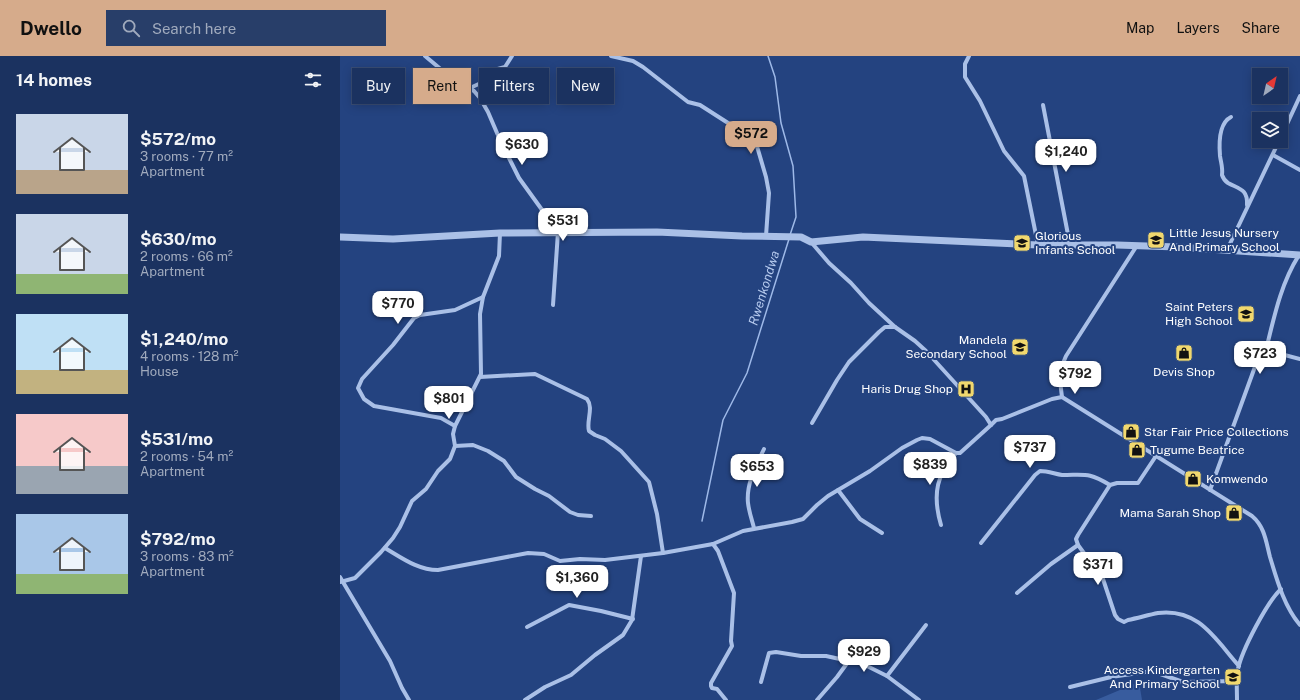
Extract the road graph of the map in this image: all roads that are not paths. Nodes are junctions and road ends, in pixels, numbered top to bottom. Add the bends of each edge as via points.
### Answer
1 (425, 56) edge
2 (512, 56) edge
3 (611, 56) edge
4 (969, 56) edge
5 (439, 68) edge
6 (501, 68) edge
7 (471, 89) edge
8 (1300, 96) edge
9 (479, 97) edge
10 (483, 104) edge
11 (1043, 105) dead end
12 (1231, 117) dead end
13 (1288, 122) edge
14 (1276, 148) edge
15 (1273, 155) junction
16 (1300, 170) edge
17 (1246, 207) junction
18 (558, 232) junction
19 (500, 233) junction
20 (340, 236) edge
21 (766, 236) junction
22 (811, 242) junction
23 (1038, 245) junction
24 (1070, 245) junction
25 (1136, 247) junction
26 (1227, 250) junction
27 (1299, 255) edge
28 (483, 297) junction
29 (553, 305) dead end
30 (895, 326) junction
31 (1266, 350) junction
32 (1300, 359) edge
33 (480, 377) junction
34 (1062, 397) junction
35 (812, 423) dead end
36 (991, 425) junction
37 (455, 426) junction
38 (455, 446) junction
39 (764, 449) dead end
40 (956, 454) junction
41 (1156, 456) junction
42 (1110, 485) junction
43 (838, 490) junction
44 (1210, 490) junction
45 (591, 516) dead end
46 (941, 525) dead end
47 (754, 528) junction
48 (882, 533) dead end
49 (980, 543) dead end
50 (713, 544) junction
51 (1078, 545) junction
52 (385, 548) junction
53 (664, 553) junction
54 (641, 556) junction
55 (340, 577) edge
56 (342, 582) edge
57 (1281, 590) junction
58 (1017, 593) dead end
59 (633, 619) junction
60 (926, 625) dead end
61 (1300, 625) edge
62 (527, 627) dead end
63 (849, 661) junction
64 (1239, 666) junction
65 (886, 676) junction
66 (1237, 681) junction
67 (761, 682) dead end
68 (1070, 687) dead end
69 (409, 700) edge
70 (525, 700) edge
71 (726, 700) edge
72 (817, 700) edge
73 (918, 700) edge
74 (1237, 700) edge

1 - 5 street
2 - 6 street via 505,67
3 - 21 street via 633,60 688,102 700,105 753,139 769,193
4 - 23 street via 965,64 965,77 980,101 1004,151 1024,176
7 - 9 street
8 - 13 street
10 - 18 street via 519,178
11 - 24 street
12 - 17 street via 1227,119 1220,138 1222,175 1226,182 1246,194
14 - 15 street
15 - 16 street
15 - 17 street
17 - 26 street
18 - 19 street
18 - 21 street
18 - 29 street
19 - 20 street via 393,239
19 - 28 street via 499,256
21 - 22 street via 802,237
22 - 23 street via 863,237
22 - 30 street via 829,263
23 - 24 street
24 - 25 street
25 - 26 street
25 - 34 street via 1066,356 1060,373
26 - 27 street
27 - 31 street via 1290,269
28 - 33 street via 479,321
28 - 37 street via 455,310 414,318 362,379 358,388 364,399 374,406 441,418
30 - 35 street via 886,327 878,332 849,362
30 - 36 street via 926,351
31 - 32 street
31 - 44 street via 1260,353 1258,358
33 - 37 street
33 - 53 street via 535,374 589,401 589,431 621,451 649,482
34 - 36 street via 996,420
34 - 41 street
36 - 40 street via 963,452
37 - 38 street
38 - 45 street via 473,445 488,451 504,461 516,477 549,496 570,512
38 - 52 street via 447,463 426,489 412,501 396,533
39 - 47 street via 748,495
40 - 43 street via 930,439 922,438 902,448 870,472
40 - 46 street via 943,471 938,484 936,503
41 - 42 street via 1138,483
41 - 44 street
42 - 49 street via 1091,475 1061,475 1040,471
42 - 51 street via 1078,535
43 - 47 street via 803,519
43 - 48 street via 860,519
44 - 57 street via 1252,516 1261,525
47 - 50 street
50 - 53 street
50 - 71 street via 734,594 732,646 711,686
51 - 58 street
51 - 64 street via 1104,579 1118,619 1124,622 1159,613 1188,616 1204,626
52 - 54 street via 417,566 430,570 528,552 544,554 560,561
52 - 56 street via 355,578
53 - 54 street
54 - 59 street
55 - 56 street
56 - 69 street via 390,661
57 - 61 street via 1289,609
57 - 64 street via 1269,602
59 - 62 street via 568,605
59 - 70 street via 620,638 598,652 571,675 545,686
60 - 65 street
63 - 65 street via 856,660
63 - 67 street via 826,656 769,653
63 - 72 street
64 - 66 street
65 - 73 street
66 - 68 street via 1183,682 1152,671
66 - 74 street

